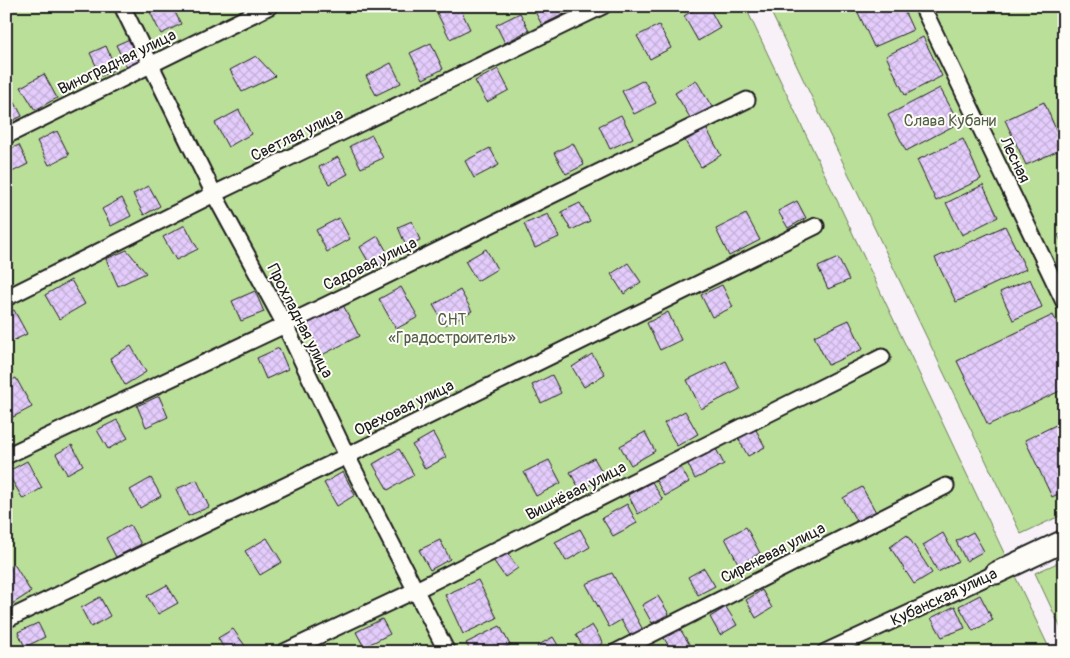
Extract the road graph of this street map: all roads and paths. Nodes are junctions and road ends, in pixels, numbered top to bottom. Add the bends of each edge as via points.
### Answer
1 (122, 6) edge
2 (270, 6) edge
3 (603, 6) edge
4 (922, 6) edge
5 (150, 65) junction
6 (747, 100) dead end
7 (6, 136) edge
8 (214, 194) junction
9 (816, 226) dead end
10 (6, 298) edge
11 (1064, 302) edge
12 (285, 326) junction
13 (882, 357) dead end
14 (6, 456) edge
15 (347, 456) junction
16 (946, 486) dead end
17 (1064, 541) edge
18 (996, 573) joint
19 (416, 590) junction
20 (6, 620) edge
21 (284, 652) edge
22 (447, 652) edge
23 (616, 652) edge
24 (825, 652) edge

1 - 5 street, Прохладная улица
2 - 5 street, Виноградная улица
3 - 8 street, Светлая улица
4 - 11 street, Лесная
5 - 7 street, Виноградная улица
5 - 8 street, Прохладная улица
6 - 12 street, Садовая улица
8 - 10 street, Светлая улица
8 - 12 street, Прохладная улица
9 - 15 street, Ореховая улица
12 - 14 street, Садовая улица
12 - 15 street, Прохладная улица
13 - 19 street, Вишнёвая улица
15 - 19 street, Прохладная улица
15 - 20 street, Ореховая улица
16 - 23 street, Сиреневая улица
17 - 18 street, Кубанская улица
18 - 24 street, Кубанская улица
19 - 21 street, Вишнёвая улица
19 - 22 street, Прохладная улица

